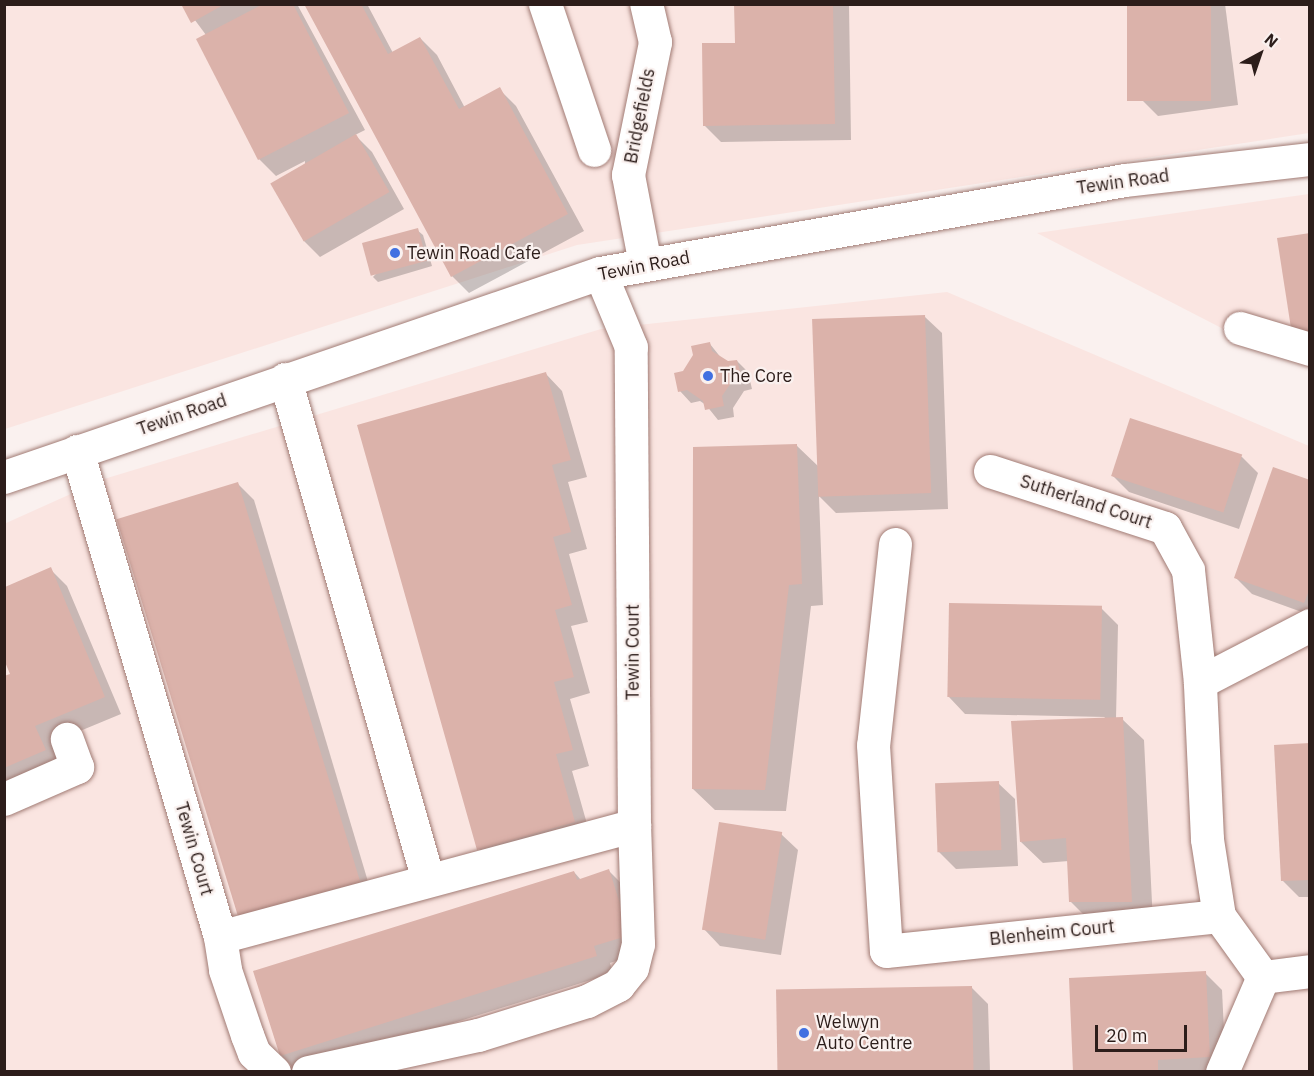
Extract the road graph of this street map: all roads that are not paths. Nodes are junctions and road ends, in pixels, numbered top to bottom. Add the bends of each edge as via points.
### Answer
1 (545, 4) edge
2 (646, 4) edge
3 (594, 150) dead end
4 (1310, 159) edge
5 (645, 264) junction
6 (600, 273) junction
7 (1240, 328) dead end
8 (1310, 349) edge
9 (285, 379) junction
10 (77, 451) junction
11 (990, 471) dead end
12 (4, 477) edge
13 (895, 544) dead end
14 (1310, 625) edge
15 (1200, 682) junction
16 (67, 739) dead end
17 (4, 800) edge
18 (634, 825) junction
19 (428, 880) junction
20 (1219, 916) junction
21 (220, 937) junction
22 (1310, 971) edge
23 (1263, 977) junction
24 (274, 1071) edge
25 (308, 1071) edge
26 (1222, 1071) edge

1 - 3 street
2 - 5 street, Bridgefields via 655,42 628,175
4 - 5 street, Tewin Road via 1125,180
5 - 6 street, Tewin Road
6 - 9 street, Tewin Road
6 - 18 street, Tewin Court via 631,347
7 - 8 street
9 - 10 street, Tewin Road
9 - 19 street
10 - 12 street, Tewin Road
10 - 21 street, Tewin Court
11 - 15 street, Sutherland Court via 1165,528 1188,570
13 - 20 street, Blenheim Court via 873,745 886,951
14 - 15 street
15 - 20 street, Sutherland Court via 1207,839
16 - 17 street via 77,767
18 - 19 street
18 - 25 street, Tewin Court via 638,944 632,968 618,985 587,1001 478,1035
19 - 21 street
20 - 23 street, Sutherland Court
21 - 24 street, Tewin Court via 225,970 254,1053
22 - 23 street
23 - 26 street

